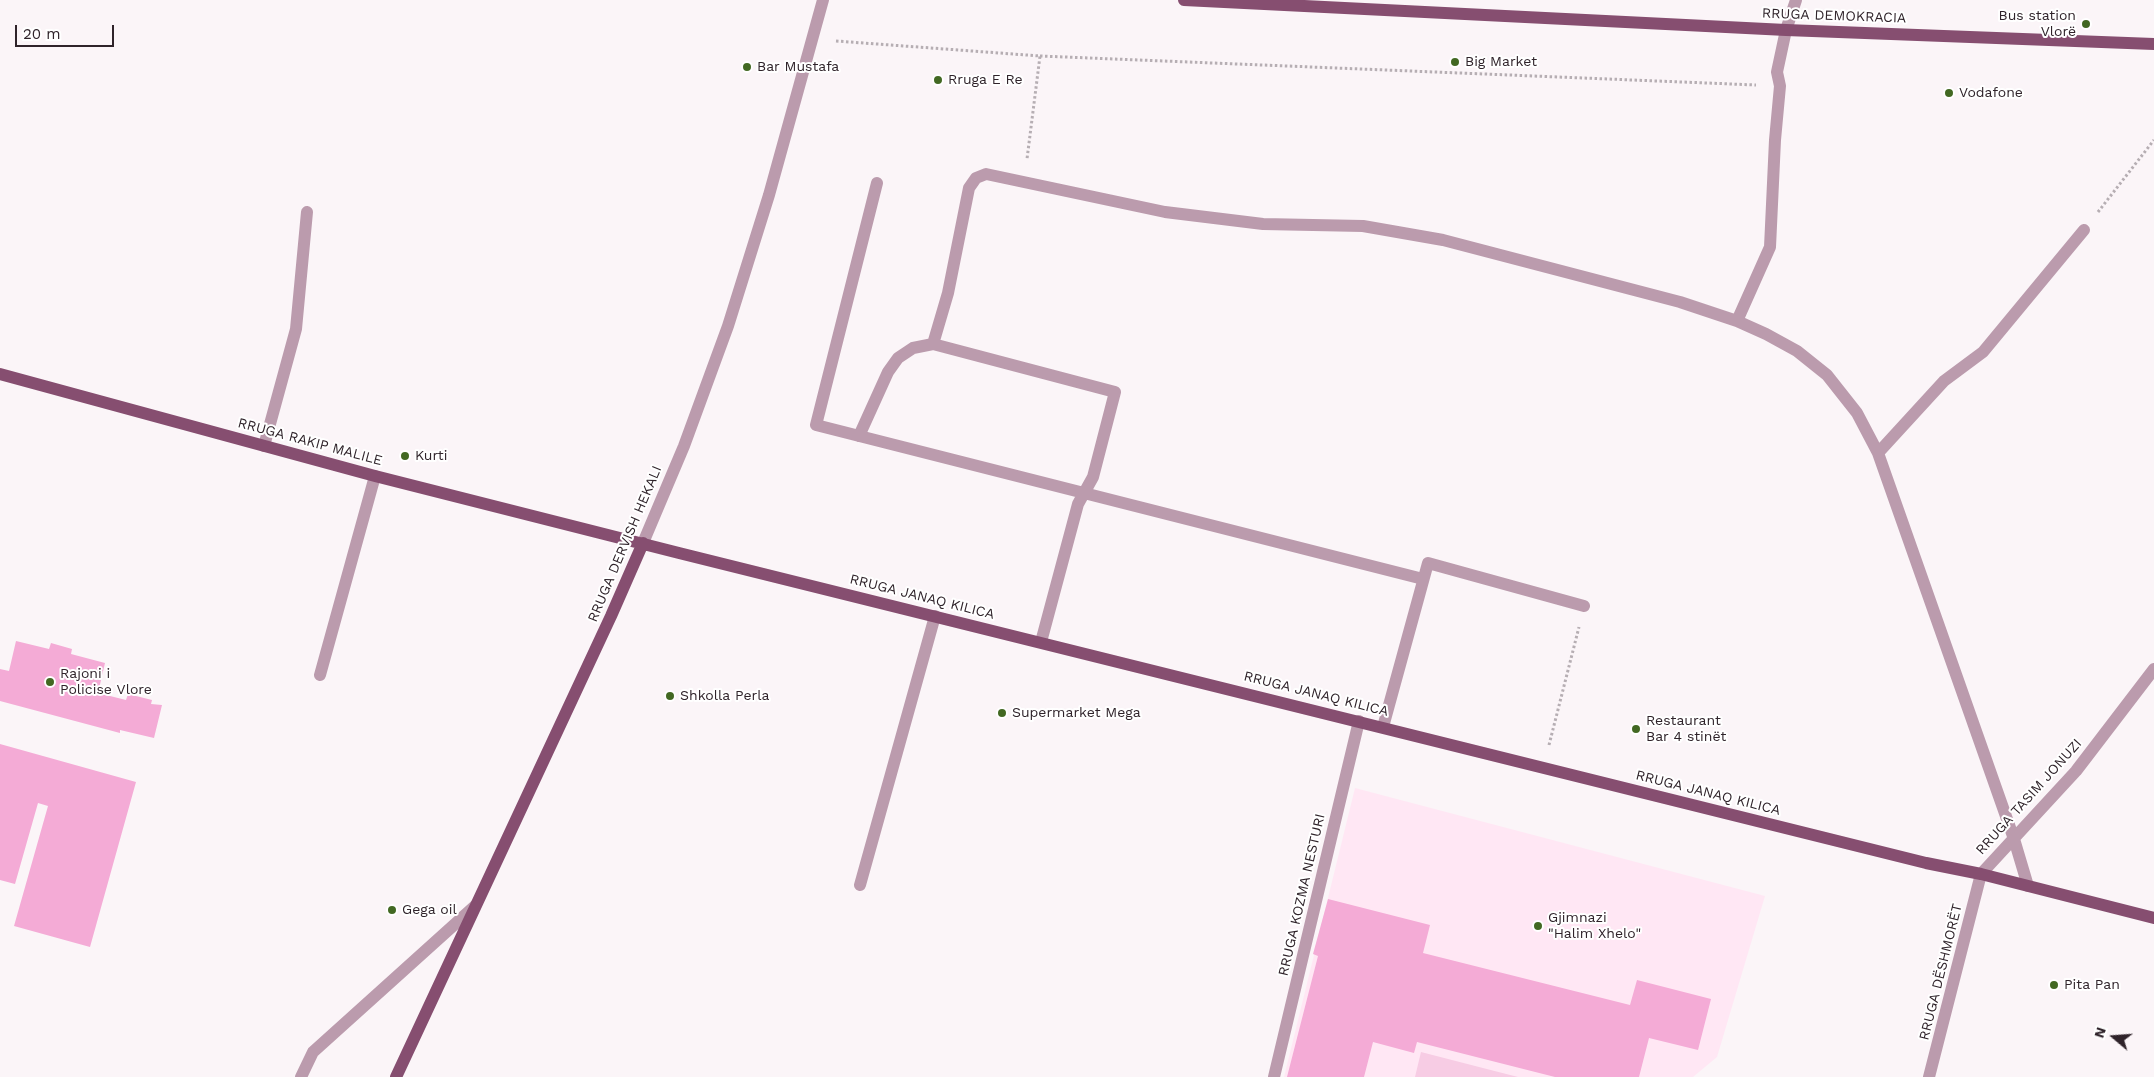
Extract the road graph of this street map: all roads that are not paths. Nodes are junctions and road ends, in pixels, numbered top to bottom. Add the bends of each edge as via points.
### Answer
1 (823, 0) edge
2 (1184, 0) edge
3 (1796, 0) edge
4 (1294, 3) edge
5 (1786, 30) junction
6 (2154, 44) edge
7 (877, 183) dead end
8 (307, 212) dead end
9 (2084, 230) road end
10 (1737, 321) junction
11 (933, 344) junction
12 (0, 374) edge
13 (859, 436) junction
14 (264, 446) junction
15 (1878, 453) junction
16 (375, 476) junction
17 (1084, 494) junction
18 (643, 543) junction
19 (1423, 579) junction
20 (1584, 606) road end
21 (935, 616) junction
22 (1041, 642) junction
23 (2154, 669) edge
24 (320, 675) dead end
25 (1359, 721) junction
26 (1383, 727) junction
27 (2014, 839) junction
28 (1981, 874) junction
29 (860, 884) dead end
30 (2028, 886) junction
31 (475, 906) junction
32 (2154, 918) edge
33 (301, 1077) edge
34 (396, 1077) edge
35 (1274, 1077) edge
36 (1930, 1077) edge

1 - 18 street, RRUGA DERVISH HEKALI via 769,195 728,326 684,446
2 - 4 main road, RRUGA DEMOKRACIA
3 - 5 street
4 - 5 main road, RRUGA DEMOKRACIA
5 - 6 main road, RRUGA DEMOKRACIA
5 - 10 street via 1776,72 1780,86 1770,247
7 - 13 street via 816,425
8 - 14 street via 296,329
9 - 15 street via 1983,352 1944,381
10 - 11 street via 1642,292 1443,240 1362,226 1263,224 1165,212 986,174 976,178 969,188 948,292
10 - 15 street via 1797,351 1827,375 1857,413
11 - 13 street via 913,348 898,358 888,372
11 - 17 street via 1115,392 1093,477
12 - 14 main road, RRUGA RAKIP MALILE
13 - 17 street
14 - 16 main road, RRUGA RAKIP MALILE
15 - 27 street
16 - 18 main road, RRUGA RAKIP MALILE
16 - 24 street
17 - 19 street
17 - 22 street via 1078,504
18 - 21 main road, RRUGA JANAQ KILICA
18 - 31 main road, RRUGA DERVISH HEKALI via 612,616
19 - 20 street via 1428,563
19 - 26 street
21 - 22 main road, RRUGA JANAQ KILICA
21 - 29 street
22 - 25 main road, RRUGA JANAQ KILICA
23 - 27 street, RRUGA TASIM JONUZI via 2076,771
25 - 26 main road, RRUGA JANAQ KILICA
25 - 35 street, RRUGA KOZMA NESTURI
26 - 28 main road, RRUGA JANAQ KILICA
27 - 28 street, RRUGA TASIM JONUZI
27 - 30 street
28 - 30 main road, RRUGA JANAQ KILICA
28 - 36 street, RRUGA DËSHMORËT
30 - 32 main road, RRUGA JANAQ KILICA
31 - 33 street via 313,1052
31 - 34 main road, RRUGA DERVISH HEKALI

